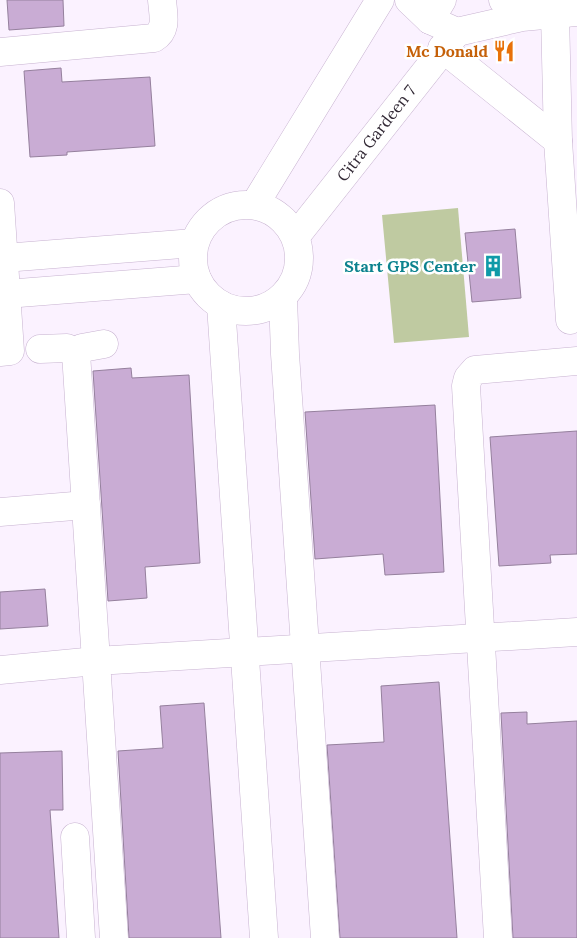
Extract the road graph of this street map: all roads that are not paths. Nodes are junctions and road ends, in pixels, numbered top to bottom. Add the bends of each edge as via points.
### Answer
1 (162, 0) edge
2 (380, 0) edge
3 (409, 0) edge
4 (503, 0) edge
5 (436, 10) edge
6 (566, 13) edge
7 (450, 40) junction
8 (0, 52) edge
9 (558, 141) junction
10 (0, 203) edge
11 (255, 204) junction
12 (296, 236) junction
13 (194, 244) junction
14 (4, 258) junction
15 (197, 279) junction
16 (6, 294) junction
17 (283, 297) junction
18 (221, 305) junction
19 (570, 320) dead end
20 (104, 344) dead end
21 (40, 349) dead end
22 (0, 352) edge
23 (76, 353) junction
24 (577, 361) edge
25 (86, 505) junction
26 (0, 512) edge
27 (577, 632) edge
28 (480, 636) junction
29 (305, 649) junction
30 (244, 652) junction
31 (96, 661) junction
32 (0, 670) edge
33 (75, 837) dead end
34 (81, 938) edge
35 (114, 938) edge
36 (264, 938) edge
37 (324, 938) edge
38 (498, 938) edge

1 - 8 street via 164,27 154,38
2 - 11 street
3 - 5 street
4 - 6 street via 523,9
5 - 7 street
6 - 7 street via 506,20
6 - 9 street
7 - 9 street
7 - 12 street, Citra Gardeen 7
9 - 19 street
10 - 14 street
11 - 12 street via 280,215
11 - 13 street via 229,206 207,221
12 - 17 street via 301,258 296,279
13 - 14 street
13 - 15 street via 192,262
14 - 16 street
15 - 16 street
15 - 18 street via 207,294
16 - 22 street via 10,351
17 - 18 street via 264,308 242,311
17 - 29 street via 284,354
18 - 30 street
20 - 23 street via 82,348
21 - 23 street via 67,348
23 - 25 street
24 - 28 street via 476,370 468,378
25 - 26 street
25 - 31 street
27 - 28 street
28 - 29 street
28 - 38 street
29 - 30 street
29 - 37 street
30 - 31 street
30 - 36 street
31 - 32 street
31 - 35 street
33 - 34 street

